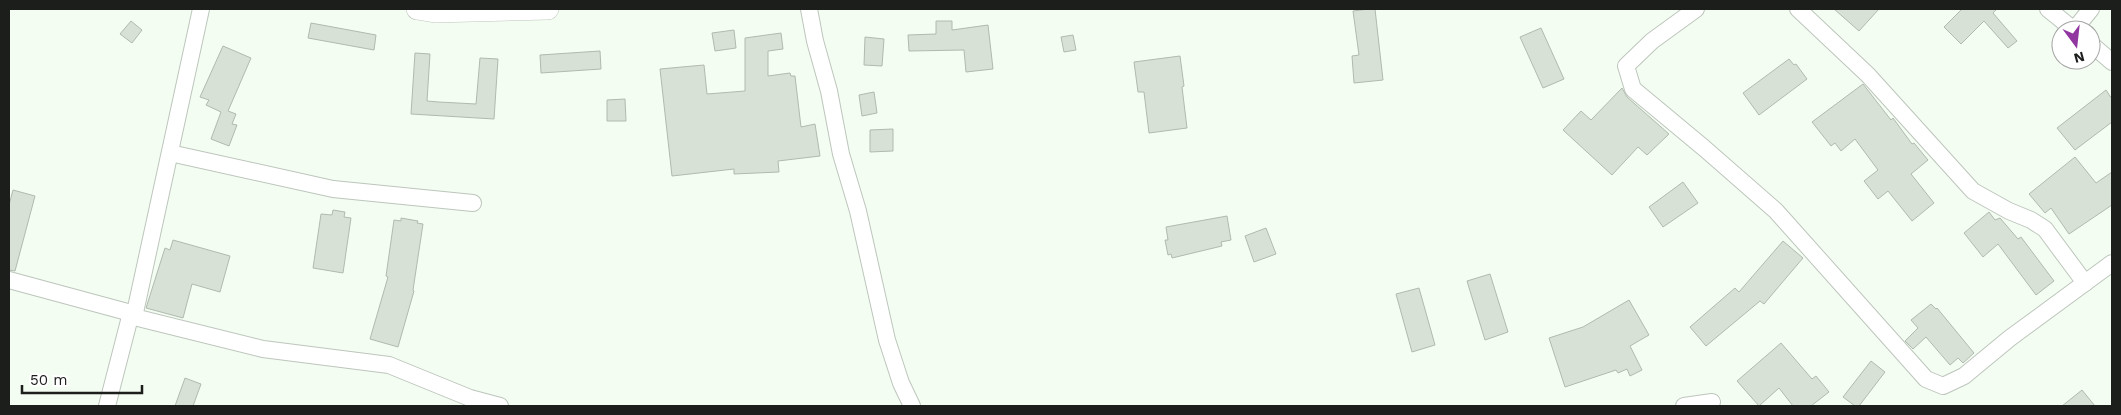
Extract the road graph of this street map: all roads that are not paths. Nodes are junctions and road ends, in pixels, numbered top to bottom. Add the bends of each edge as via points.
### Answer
1 (201, 9) edge
2 (548, 9) edge
3 (809, 9) edge
4 (1696, 9) edge
5 (1798, 9) edge
6 (2048, 9) edge
7 (2092, 9) edge
8 (429, 10) edge
9 (2062, 20) edge
10 (2083, 20) edge
11 (2101, 53) edge
12 (2112, 62) edge
13 (170, 153) junction
14 (473, 203) dead end
15 (2112, 263) edge
16 (9, 280) edge
17 (2085, 283) junction
18 (133, 315) junction
19 (1712, 402) dead end
20 (107, 406) edge
21 (500, 406) edge
22 (912, 406) edge
23 (1684, 406) edge

1 - 13 street
2 - 8 street
3 - 22 street via 887,340
4 - 17 street via 1652,41 1626,66 1633,89 1776,212 1926,378 1943,386 1964,376
5 - 17 street via 1868,75 1973,191 2032,220 2045,230
6 - 9 street
7 - 10 street
11 - 12 street
13 - 14 street via 333,189
13 - 18 street
15 - 17 street
16 - 18 street
18 - 20 street
18 - 21 street via 263,350 389,365 470,398
19 - 23 street

